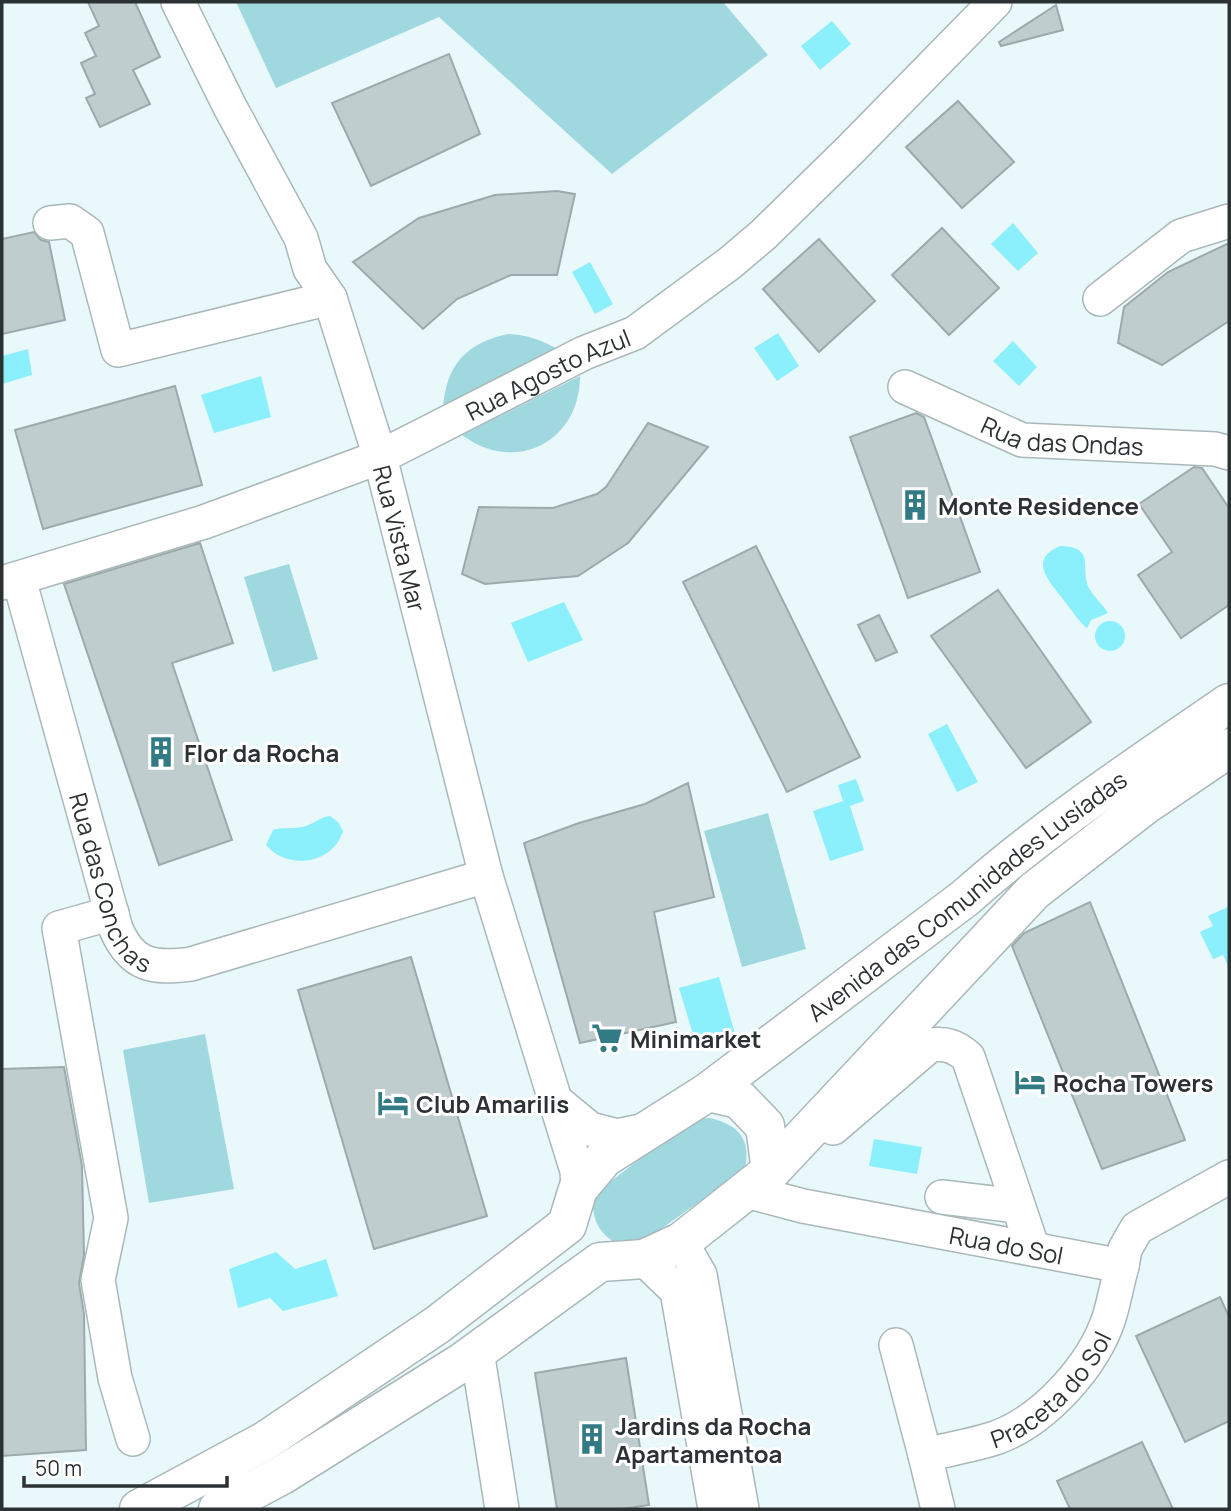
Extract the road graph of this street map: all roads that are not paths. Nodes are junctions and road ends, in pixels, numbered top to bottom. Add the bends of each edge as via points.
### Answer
1 (178, 2) edge
2 (995, 2) edge
3 (1229, 221) edge
4 (50, 223) dead end
5 (330, 298) junction
6 (1100, 299) dead end
7 (905, 387) dead end
8 (1229, 453) edge
9 (380, 457) junction
10 (10, 581) edge
11 (1229, 703) edge
12 (1229, 748) edge
13 (486, 876) junction
14 (112, 913) junction
15 (708, 1092) junction
16 (556, 1101) junction
17 (833, 1128) dead end
18 (646, 1130) junction
19 (760, 1180) junction
20 (1228, 1181) edge
21 (578, 1189) junction
22 (942, 1197) dead end
23 (1018, 1206) junction
24 (568, 1225) junction
25 (681, 1242) junction
26 (1032, 1249) junction
27 (644, 1259) junction
28 (600, 1262) junction
29 (1122, 1266) junction
30 (477, 1351) junction
31 (898, 1354) dead end
32 (132, 1439) dead end
33 (925, 1455) junction
34 (139, 1509) edge
35 (218, 1509) edge
36 (502, 1509) edge
37 (715, 1509) edge
38 (742, 1509) edge
39 (938, 1509) edge

1 - 5 street, Rua Vista Mar via 302,238 310,270
2 - 9 street, Rua Agosto Azul via 850,150 721,270 635,333 584,353
3 - 6 street via 1181,236
4 - 5 street via 70,221 87,233 118,350
5 - 9 street, Rua Vista Mar
7 - 8 street, Rua das Ondas via 1022,440
9 - 10 street, Rua Agosto Azul via 204,522
9 - 13 street, Rua Vista Mar
10 - 14 street, Rua das Conchas
11 - 15 main road, Avenida das Comunidades Lusíadas via 1001,866
12 - 19 main road, Avenida das Comunidades Lusíadas via 1145,805 1034,891
13 - 14 street, Rua das Conchas via 170,967 149,965 134,957 123,945
13 - 16 street, Rua Vista Mar
14 - 32 street via 59,928 111,1218 99,1280 115,1378
15 - 18 main road, Avenida das Comunidades Lusíadas
15 - 19 main road via 739,1099 765,1126
16 - 18 street via 590,1129 617,1136
16 - 21 street, Rua Vista Mar
17 - 23 street via 930,1045 957,1047 968,1057
18 - 21 main road, Avenida das Comunidades Lusíadas via 604,1158
19 - 25 main road, Avenida das Comunidades Lusíadas
19 - 26 street, Rua do Sol via 803,1206
20 - 29 street via 1137,1228
21 - 24 main road, Avenida das Comunidades Lusíadas
22 - 23 street
23 - 26 street
24 - 28 main road
24 - 34 main road via 437,1325 265,1441
25 - 27 main road, Avenida das Comunidades Lusíadas
25 - 38 street via 699,1275
26 - 29 street, Rua do Sol
27 - 28 main road, Avenida das Comunidades Lusíadas
27 - 37 street via 677,1291
28 - 30 main road
29 - 33 street, Praceta do Sol via 1108,1321 1086,1363 1060,1394 1029,1422 998,1437
30 - 35 main road via 282,1475
30 - 36 street
31 - 33 street
33 - 39 street

